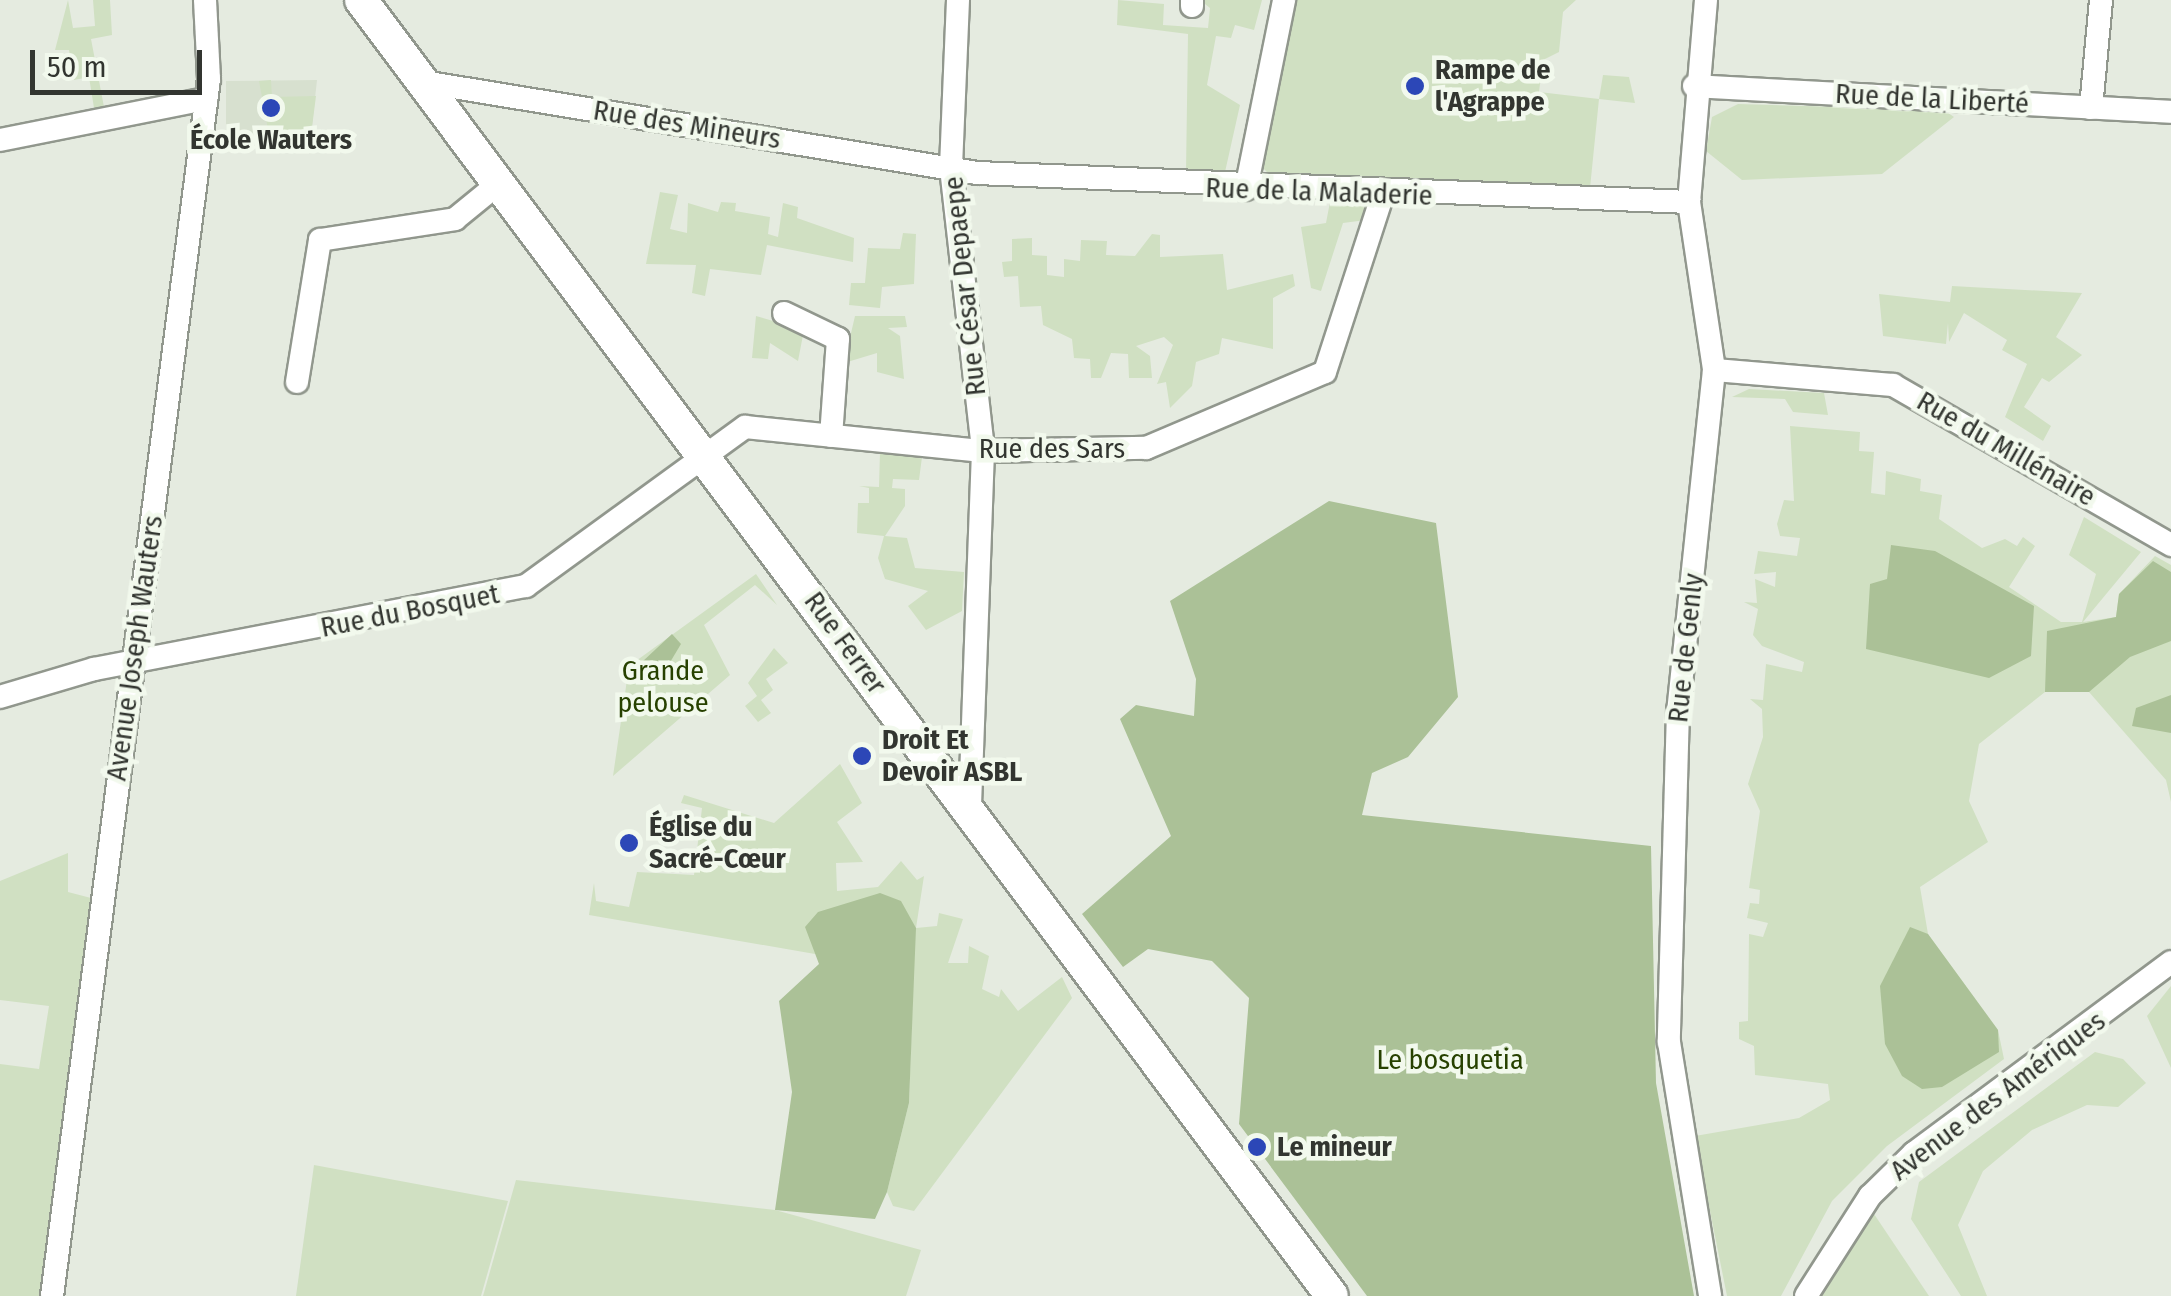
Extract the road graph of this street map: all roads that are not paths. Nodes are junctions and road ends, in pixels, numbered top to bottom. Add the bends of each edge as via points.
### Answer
1 (205, 0) edge
2 (361, 0) edge
3 (958, 0) edge
4 (1284, 0) edge
5 (1706, 0) edge
6 (2101, 0) edge
7 (423, 82) junction
8 (1694, 86) junction
9 (206, 99) junction
10 (2091, 108) junction
11 (2171, 112) edge
12 (0, 140) edge
13 (950, 168) junction
14 (499, 184) junction
15 (1246, 189) junction
16 (1382, 194) junction
17 (1689, 202) junction
18 (784, 313) dead end
19 (1714, 370) junction
20 (297, 382) dead end
21 (831, 436) junction
22 (984, 451) junction
23 (706, 458) junction
24 (2171, 545) edge
25 (134, 663) junction
26 (0, 697) edge
27 (970, 812) junction
28 (2171, 962) edge
29 (52, 1296) edge
30 (1332, 1296) edge
31 (1710, 1296) edge
32 (1806, 1296) edge

1 - 9 street, Avenue Joseph Wauters
2 - 7 main road, Rue Ferrer
3 - 13 street, Rue César Depaepe
4 - 15 street
5 - 8 street, Rue de Genly
6 - 10 street
7 - 13 street, Rue des Mineurs
7 - 14 main road, Rue Ferrer
8 - 10 street, Rue de la Liberté
8 - 17 street, Rue de Genly
9 - 12 street
9 - 25 street, Avenue Joseph Wauters
10 - 11 street, Rue de la Liberté
13 - 15 street, Rue de la Maladerie
13 - 22 street, Rue César Depaepe
14 - 20 street via 455,219 320,240
14 - 23 main road, Rue Ferrer
15 - 16 street, Rue de la Maladerie
16 - 17 street, Rue de la Maladerie
16 - 22 street, Rue des Sars via 1318,380 1146,448
17 - 19 street, Rue de Genly
18 - 21 street via 838,339
19 - 24 street, Rue du Millénaire via 1894,385
19 - 31 street, Rue de Genly via 1678,710 1669,1042
21 - 22 street, Rue des Sars
21 - 23 street, Rue des Sars via 746,427
22 - 27 street, Rue César Depaepe
23 - 25 street, Rue du Bosquet via 526,586
23 - 27 main road, Rue Ferrer
25 - 26 street, Rue du Bosquet
25 - 29 street, Avenue Joseph Wauters
27 - 30 main road, Rue Ferrer
28 - 32 street, Avenue des Amériques via 1914,1153 1870,1196

